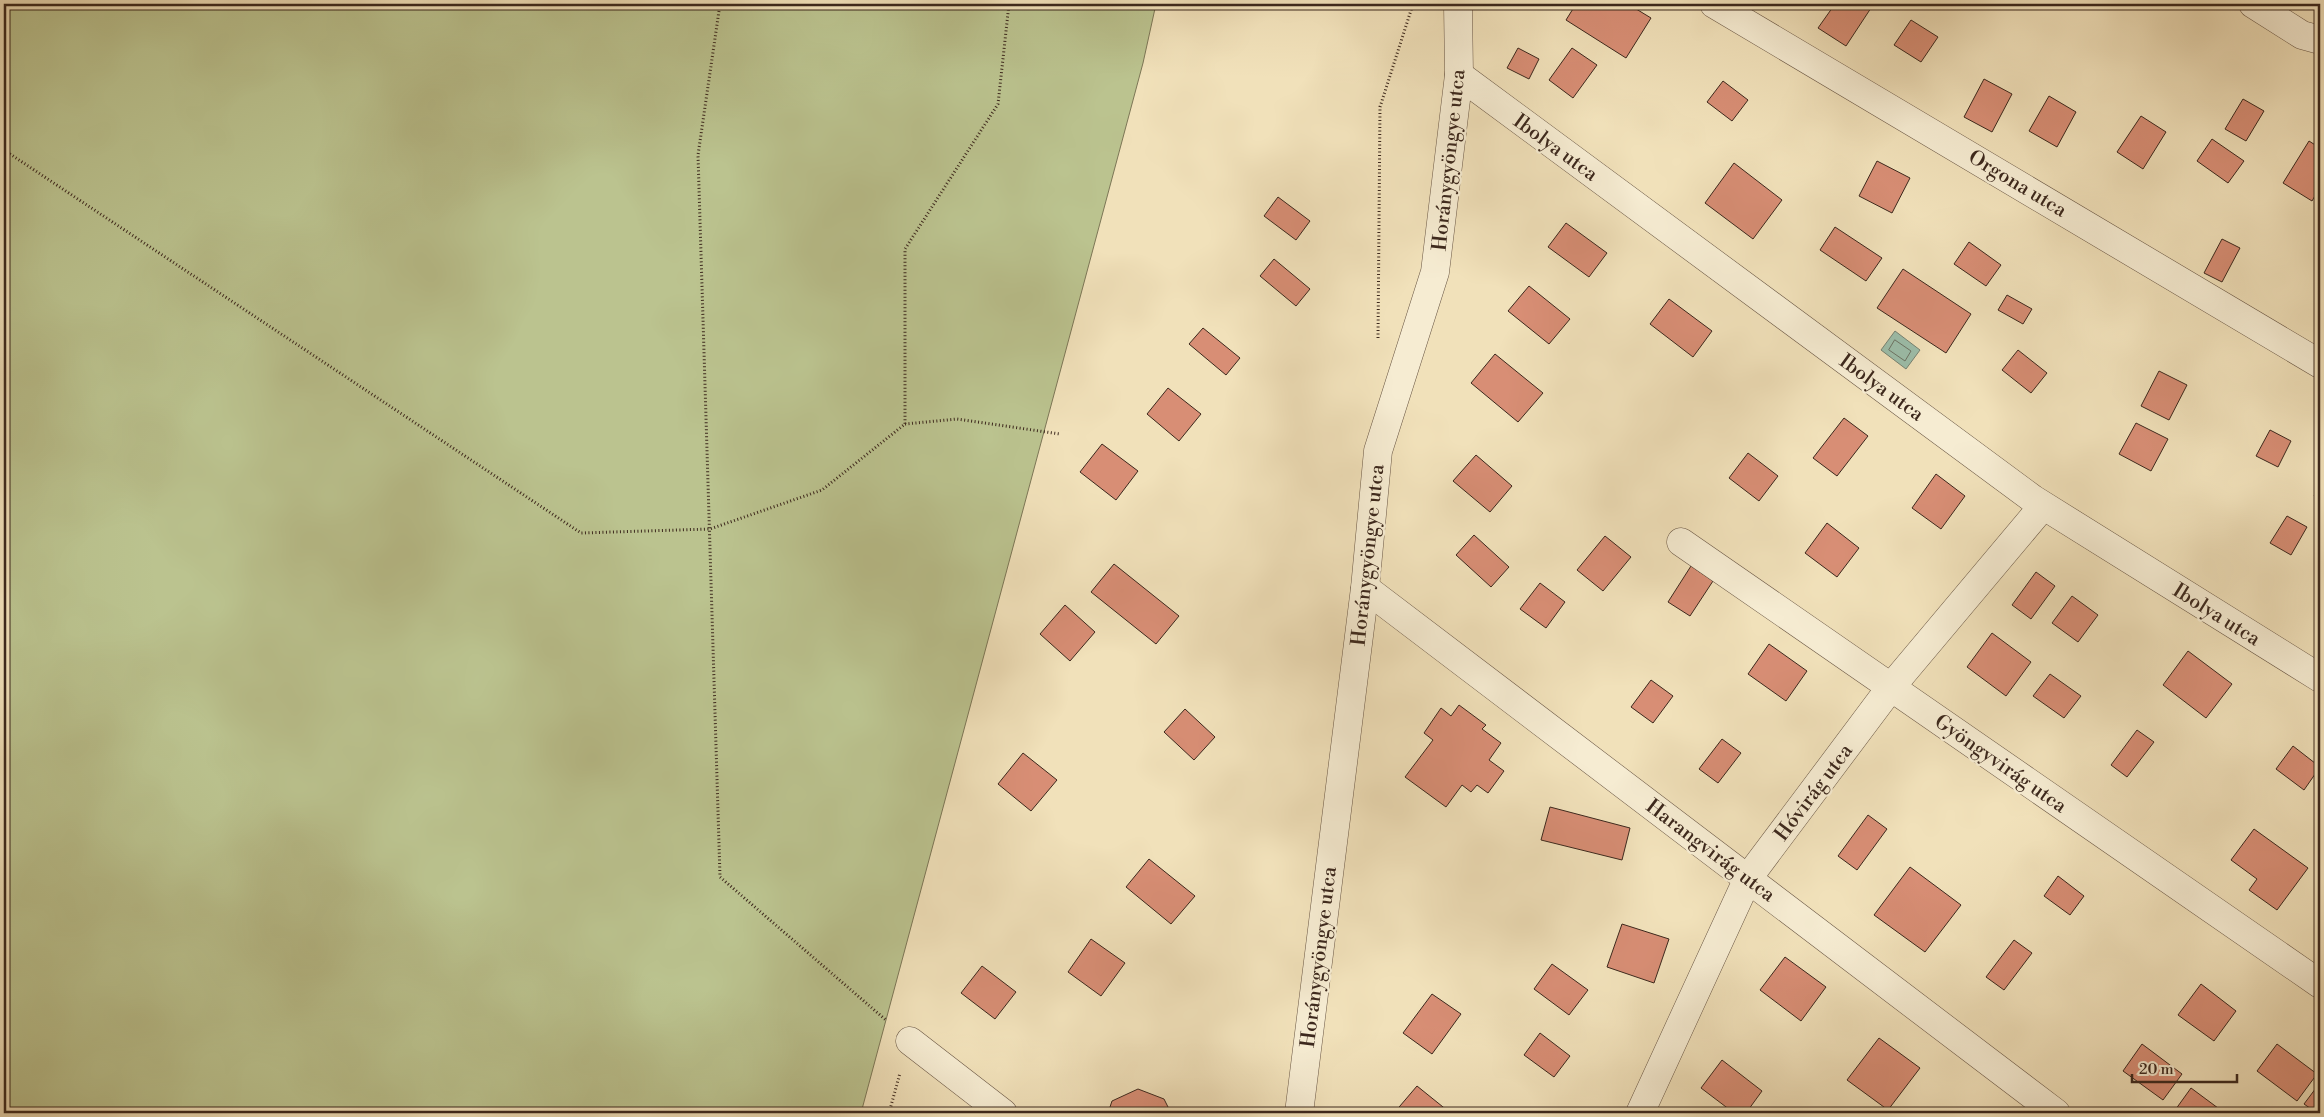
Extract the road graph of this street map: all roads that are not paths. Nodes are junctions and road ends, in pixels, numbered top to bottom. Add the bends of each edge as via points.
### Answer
1 (1458, 4) edge
2 (1714, 4) edge
3 (2253, 4) edge
4 (2320, 40) edge
5 (1459, 74) junction
6 (2320, 364) edge
7 (2043, 506) junction
8 (1681, 542) dead end
9 (1365, 588) junction
10 (2320, 678) edge
11 (1891, 687) junction
12 (1748, 878) junction
13 (2320, 984) edge
14 (910, 1040) road end
15 (1003, 1113) edge
16 (1299, 1113) edge
17 (1640, 1113) edge
18 (2056, 1113) edge

1 - 5 street, Horánygyöngye utca
2 - 6 street, Orgona utca
3 - 4 street via 2302,35
5 - 7 street, Ibolya utca
5 - 9 street, Horánygyöngye utca via 1435,272 1378,451
7 - 10 street, Ibolya utca
7 - 11 street, Hóvirág utca
8 - 11 street, Gyöngyvirág utca
9 - 12 street, Harangvirág utca
9 - 16 street, Horánygyöngye utca
11 - 12 street, Hóvirág utca
11 - 13 street, Gyöngyvirág utca
12 - 17 street, Hóvirág utca
12 - 18 street, Harangvirág utca
14 - 15 street

